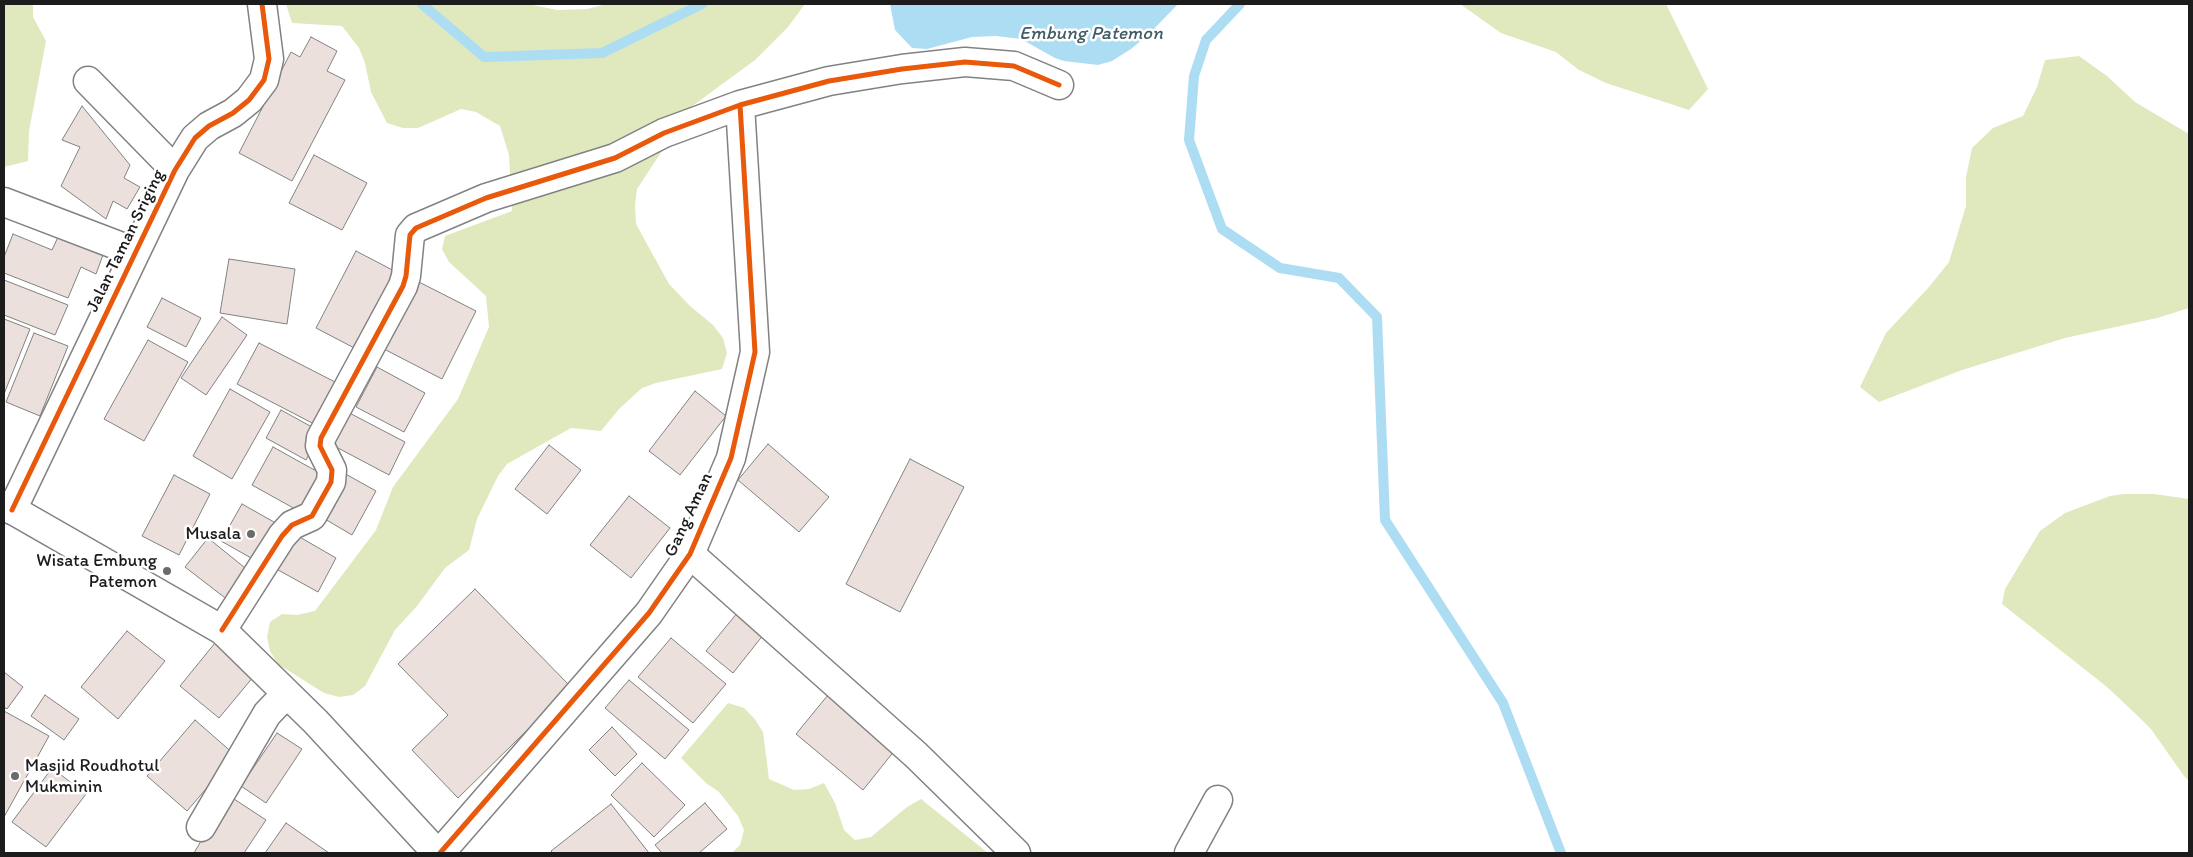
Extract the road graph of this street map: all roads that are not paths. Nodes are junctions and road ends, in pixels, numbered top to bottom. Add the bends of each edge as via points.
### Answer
1 (262, 4) edge
2 (88, 81) dead end
3 (1059, 85) dead end
4 (740, 105) junction
5 (175, 170) junction
6 (4, 202) edge
7 (135, 252) junction
8 (8, 507) edge
9 (690, 554) junction
10 (222, 630) junction
11 (286, 694) junction
12 (1218, 800) dead end
13 (201, 827) dead end
14 (438, 853) edge
15 (1016, 853) edge
16 (1189, 853) edge

1 - 5 street, Jalan Taman Sriging via 268,59 264,80 249,100 195,138
2 - 5 street, Jalan Taman Sriging
3 - 4 street via 1014,66 965,62 829,81
4 - 9 street, Gang Aman via 755,352 731,458
4 - 10 street via 664,133 615,158 486,198 416,228 409,240 409,261 403,286 320,438 320,446 332,470 331,482 312,516 292,525 282,536
5 - 7 street, Jalan Taman Sriging
6 - 7 street, Jalan Taman Sriging
7 - 8 street, Jalan Taman Sriging
8 - 10 street
9 - 14 street, Gang Aman via 649,613
9 - 15 street via 916,755
10 - 11 street
11 - 13 street via 267,714
11 - 14 street
12 - 16 street

